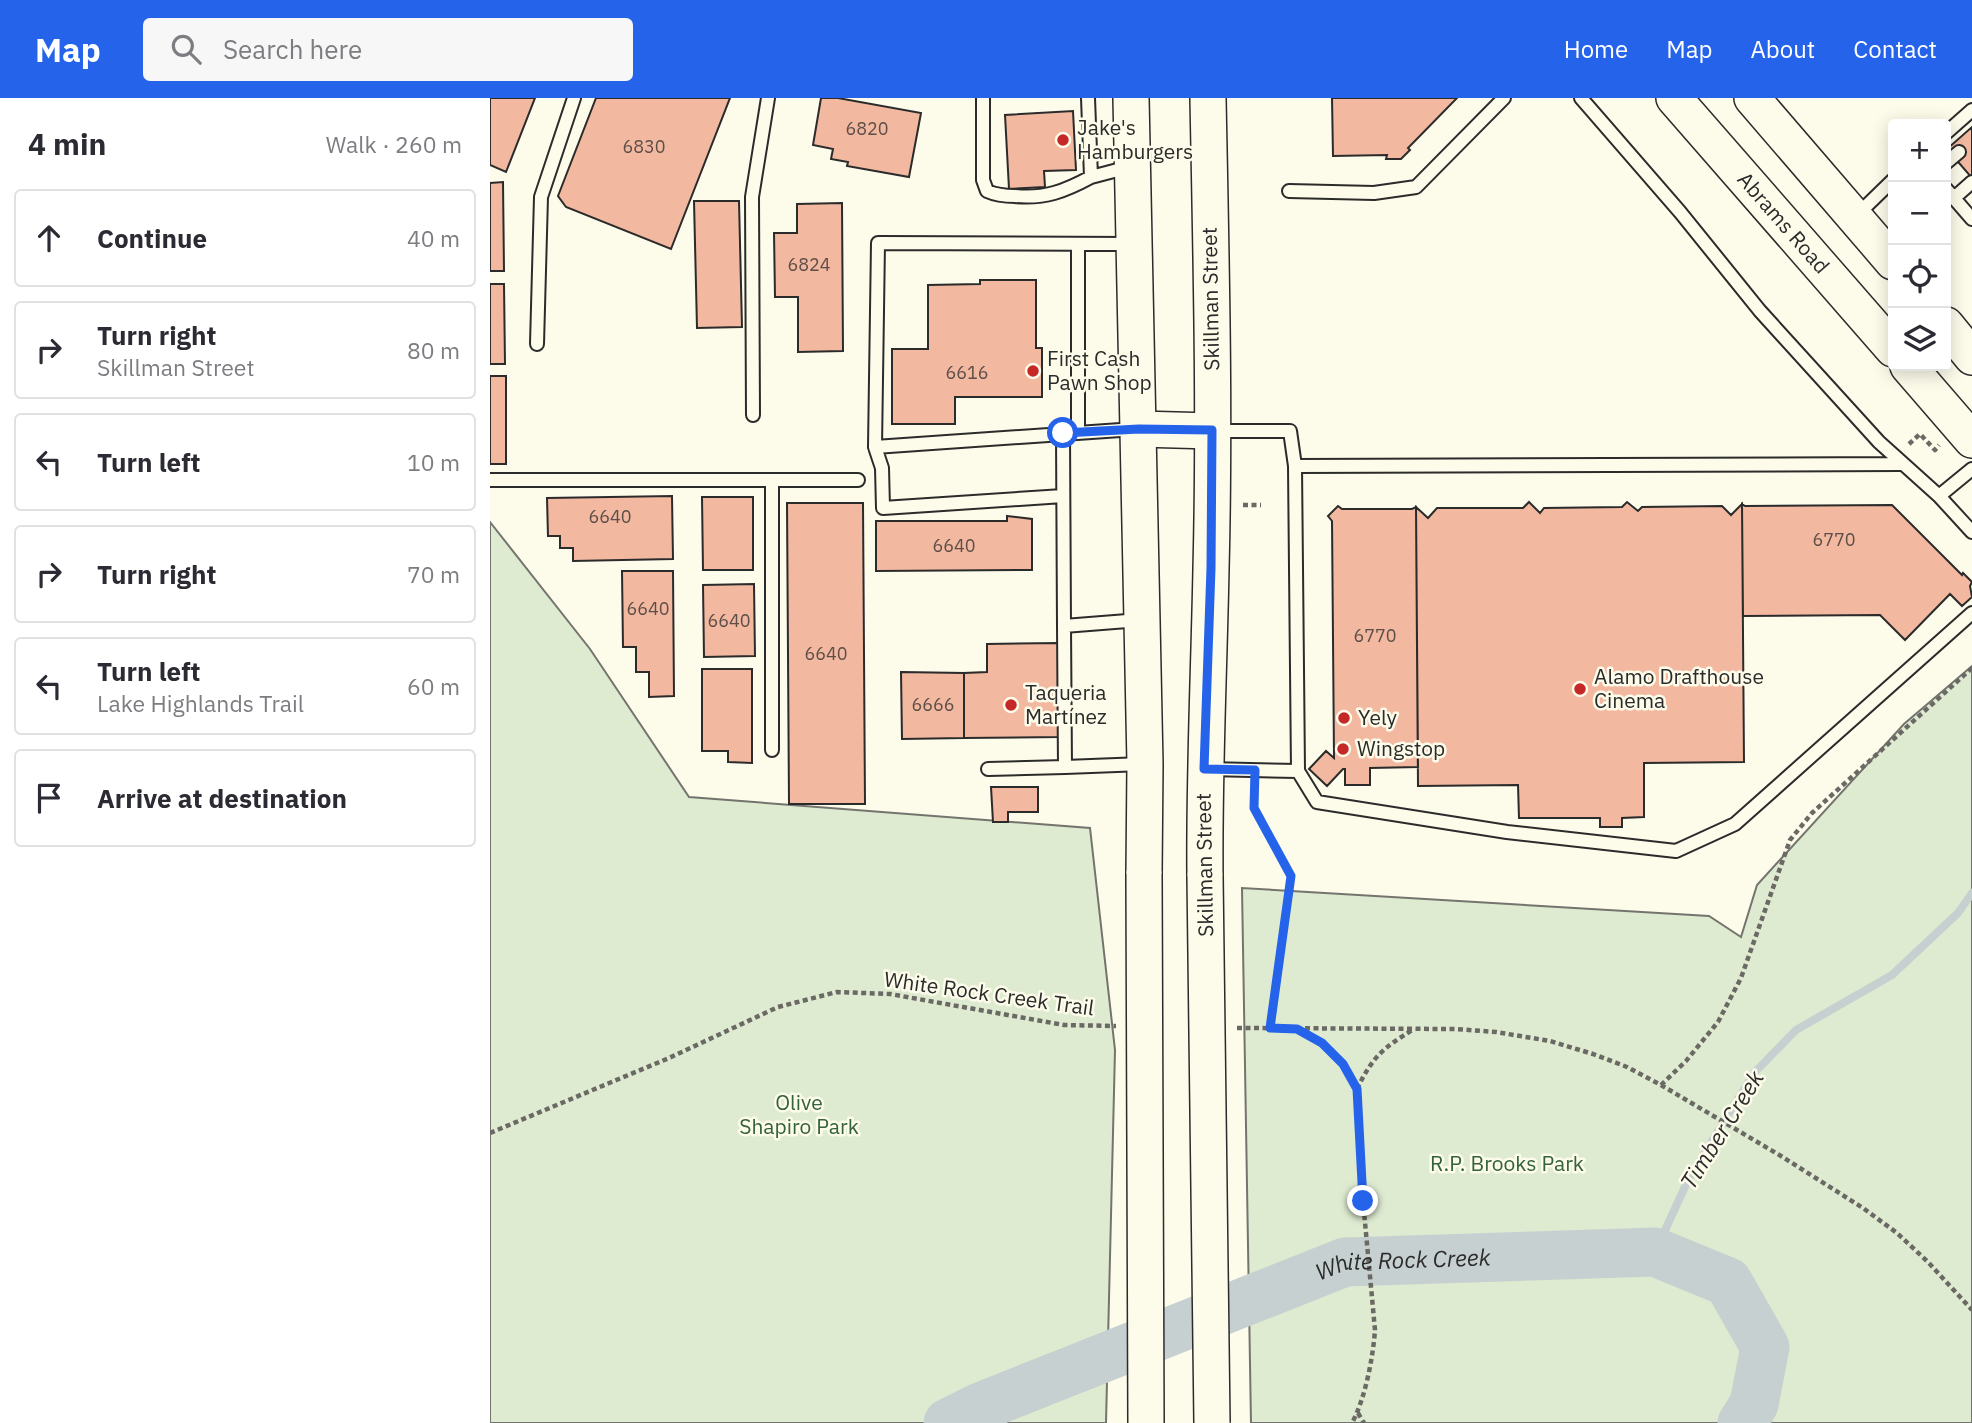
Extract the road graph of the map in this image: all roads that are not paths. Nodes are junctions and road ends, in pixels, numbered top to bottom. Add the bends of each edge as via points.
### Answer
1 (574, 98) edge
2 (768, 98) edge
3 (983, 98) edge
4 (1088, 98) edge
5 (1131, 98) edge
6 (1208, 98) edge
7 (1504, 98) edge
8 (1581, 98) edge
9 (1674, 98) edge
10 (1752, 98) edge
11 (1972, 110) edge
12 (1951, 129) edge
13 (1959, 152) dead end
14 (1951, 159) edge
15 (1133, 166) junction
16 (1091, 177) junction
17 (1891, 182) edge
18 (1972, 182) edge
19 (1289, 191) dead end
20 (1951, 193) edge
21 (1951, 195) edge
22 (1855, 217) junction
23 (1972, 219) edge
24 (1078, 244) junction
25 (1135, 244) junction
26 (1888, 256) edge
27 (1951, 332) edge
28 (1888, 343) edge
29 (537, 344) dead end
30 (1972, 357) edge
31 (1911, 371) edge
32 (753, 415) dead end
33 (1139, 429) junction
34 (1212, 430) junction
35 (1063, 433) junction
36 (1078, 433) junction
37 (1956, 442) edge
38 (875, 447) junction
39 (1900, 464) junction
40 (1295, 466) junction
41 (1972, 469) edge
42 (490, 480) edge
43 (858, 480) dead end
44 (772, 481) junction
45 (1063, 496) junction
46 (1939, 496) junction
47 (1972, 532) edge
48 (1972, 613) edge
49 (1142, 620) junction
50 (1064, 626) junction
51 (772, 750) dead end
52 (1144, 764) junction
53 (1065, 767) junction
54 (988, 769) dead end
55 (1204, 769) junction
56 (1298, 771) junction
57 (1146, 1423) edge
58 (1212, 1423) edge

1 - 29 lane via 541,197
2 - 32 lane via 752,197
3 - 16 lane via 983,180 987,191 1035,198 1065,191
4 - 16 lane
5 - 15 main road
6 - 34 main road, Skillman Street
7 - 19 lane via 1416,187 1374,193
8 - 39 lane via 1760,311
9 - 28 main road, Abrams Road
10 - 22 main road
11 - 12 lane
13 - 14 lane
15 - 16 lane
15 - 25 main road
17 - 22 lane
18 - 20 lane
21 - 23 lane
22 - 26 main road
24 - 25 lane
24 - 36 lane
24 - 38 lane via 878,243
25 - 33 main road
27 - 30 main road
31 - 37 main road
33 - 34 main road
33 - 36 lane
33 - 49 main road
34 - 40 lane via 1290,431
34 - 55 main road, Skillman Street
35 - 36 lane
35 - 38 lane
35 - 45 lane
38 - 45 lane via 883,508
39 - 40 lane
39 - 46 lane
40 - 56 lane
41 - 46 lane
42 - 44 lane
43 - 44 lane
44 - 51 lane
45 - 50 lane
46 - 47 lane
48 - 56 lane via 1735,824 1676,851 1507,832 1317,802
49 - 50 lane
49 - 52 main road
50 - 53 lane
52 - 53 lane
52 - 57 main road, bridge
53 - 54 lane
55 - 56 lane
55 - 58 main road, Skillman Street, bridge

